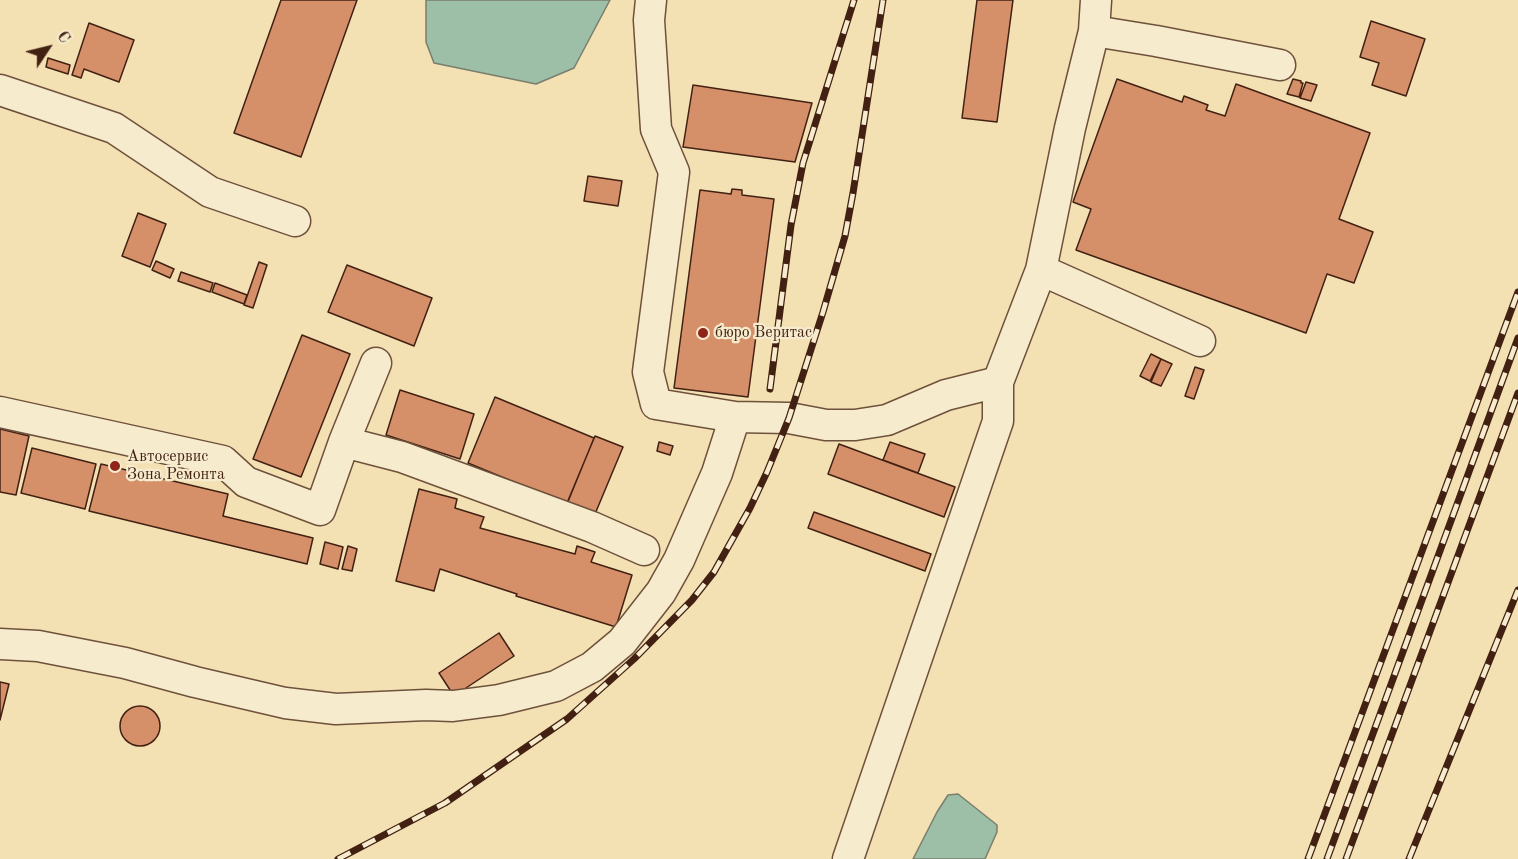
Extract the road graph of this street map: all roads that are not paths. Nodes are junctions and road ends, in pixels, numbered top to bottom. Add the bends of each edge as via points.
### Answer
1 (651, 0) edge
2 (1096, 0) edge
3 (1094, 31) junction
4 (1280, 65) dead end
5 (0, 90) edge
6 (296, 221) dead end
7 (1041, 270) junction
8 (1200, 341) dead end
9 (376, 363) dead end
10 (998, 382) junction
11 (0, 412) edge
12 (735, 417) junction
13 (344, 442) junction
14 (644, 550) dead end
15 (0, 644) edge
16 (848, 859) edge

1 - 12 lane via 656,129 674,172 648,372 656,404
2 - 3 lane
3 - 4 lane
3 - 7 lane
5 - 6 lane via 114,128 210,192
7 - 8 lane
7 - 10 lane
9 - 13 lane
10 - 12 lane via 946,395 887,420 855,425
10 - 16 lane via 998,421
11 - 13 lane via 223,461 246,482 320,510
12 - 15 lane via 717,473 661,592 622,642 592,667 556,686 453,706 336,709 285,702 60,650
13 - 14 lane via 402,457

